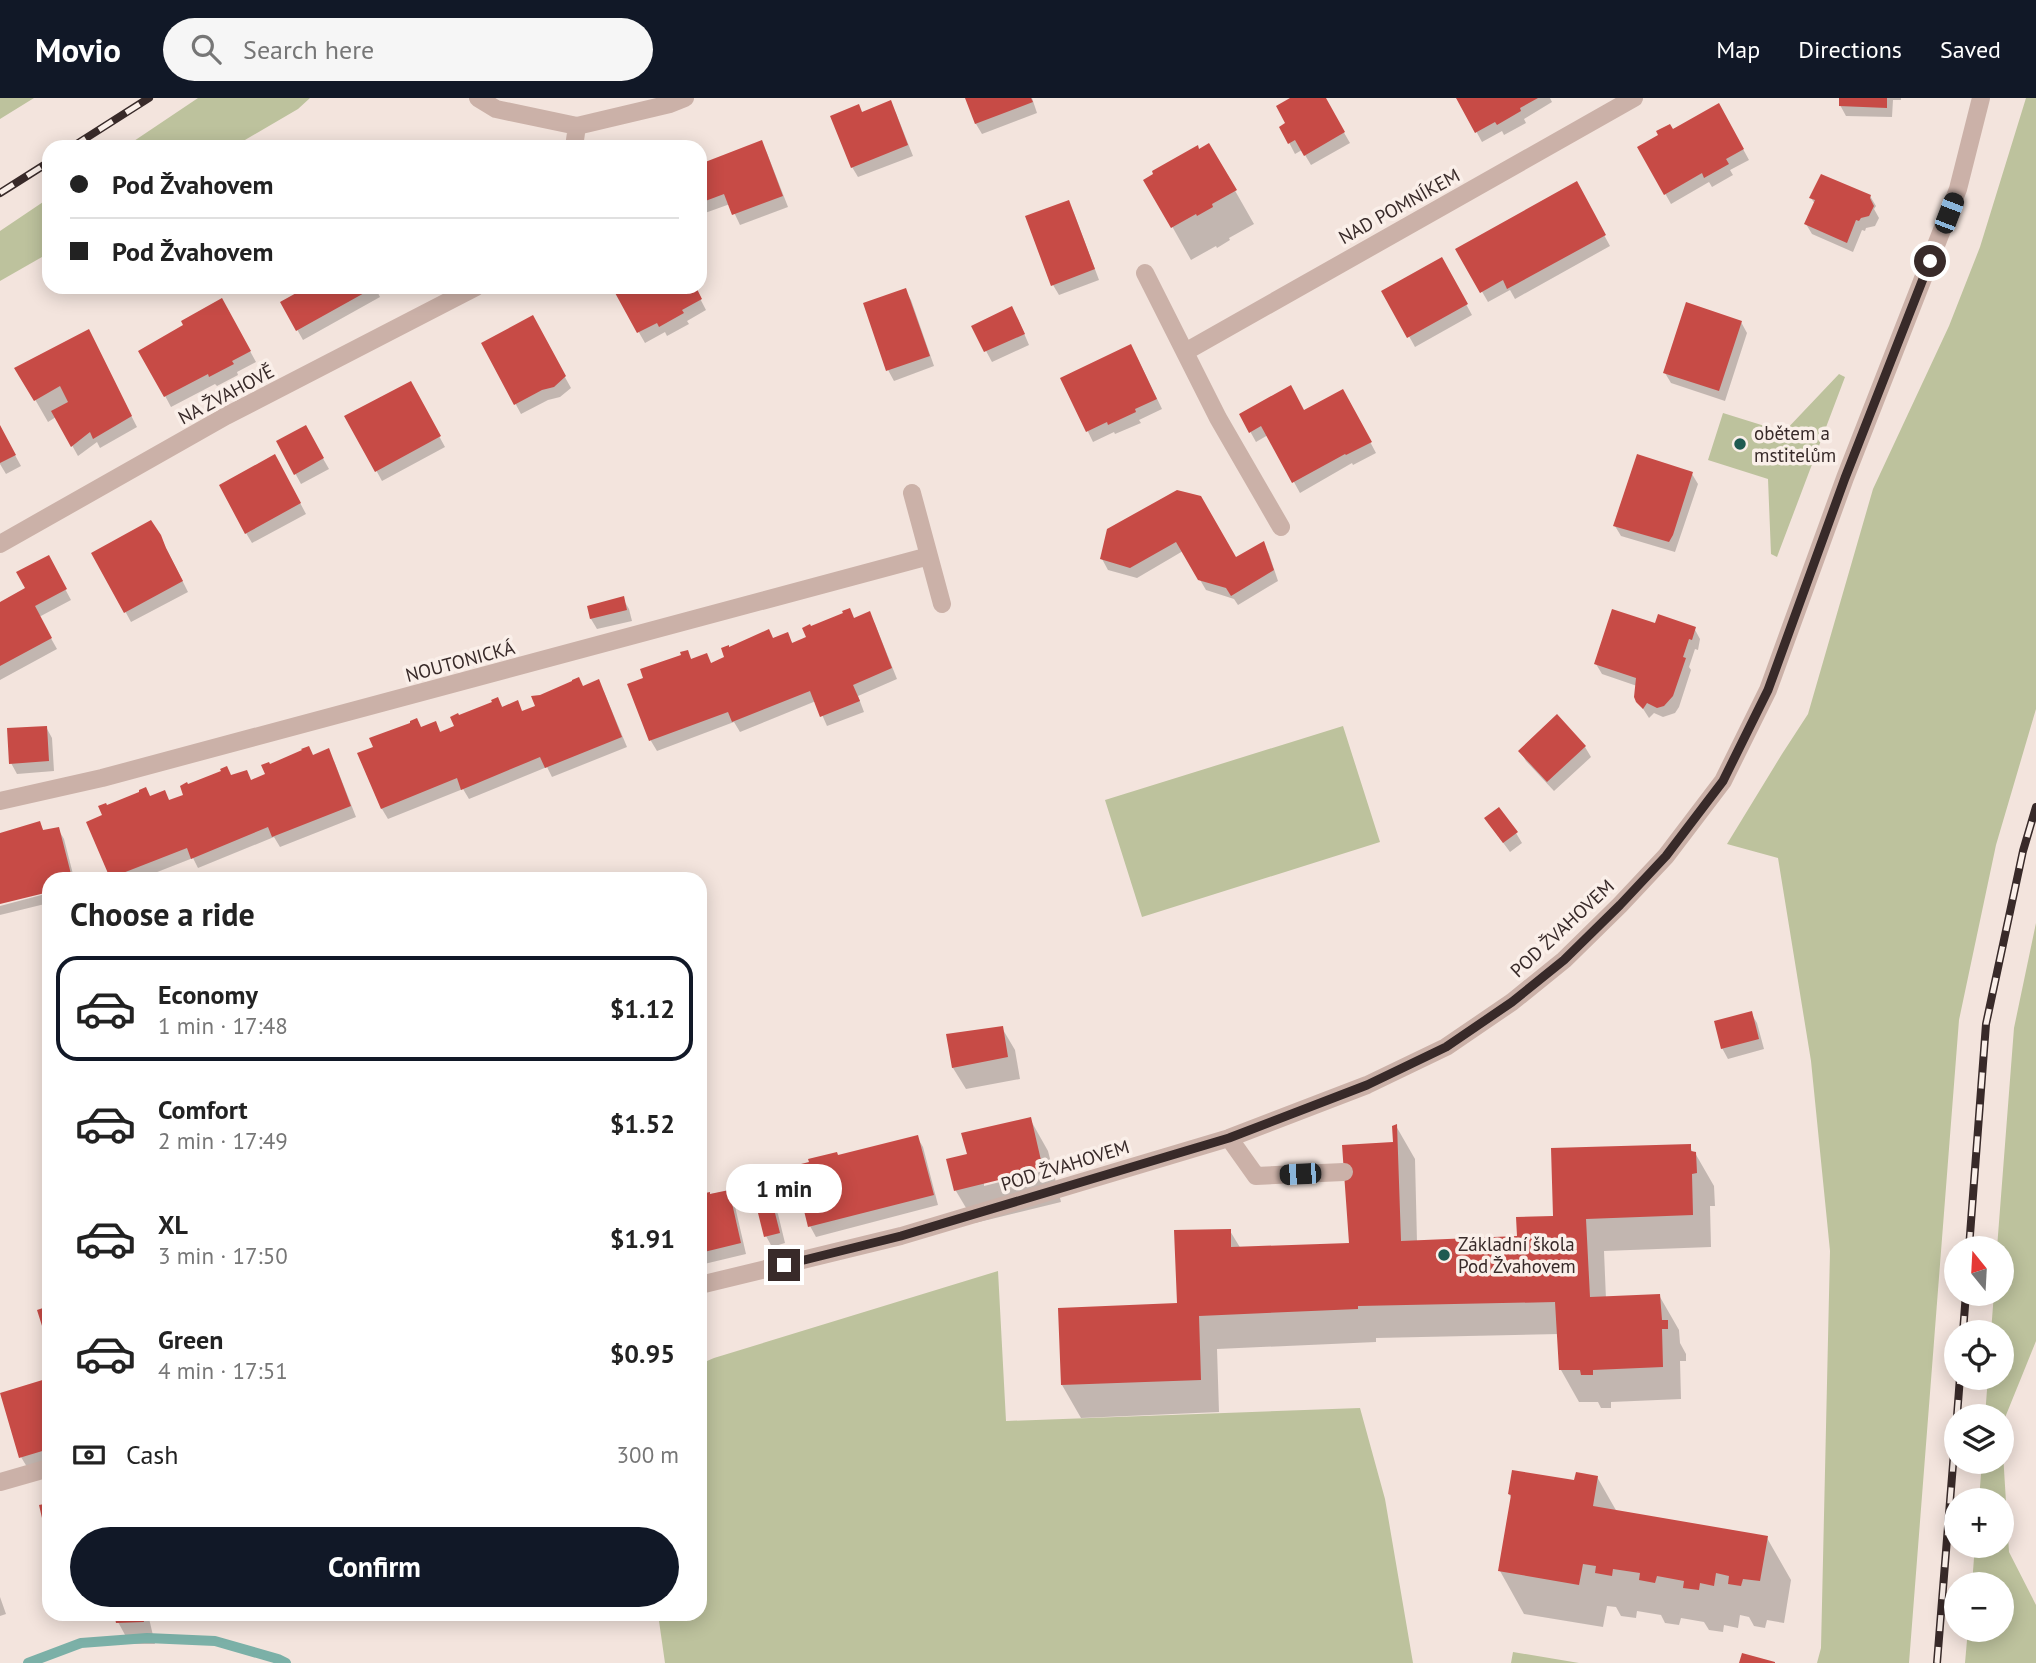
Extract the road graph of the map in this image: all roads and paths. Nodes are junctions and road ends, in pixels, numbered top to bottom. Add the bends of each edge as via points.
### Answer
1 (478, 98) edge
2 (685, 98) edge
3 (1634, 98) edge
4 (1981, 98) edge
5 (577, 126) junction
6 (575, 140) edge
7 (1145, 273) dead end
8 (462, 294) edge
9 (1185, 352) junction
10 (912, 493) dead end
11 (1281, 527) dead end
12 (0, 544) edge
13 (929, 556) junction
14 (942, 604) dead end
15 (0, 801) edge
16 (1229, 1138) junction
17 (1344, 1172) dead end
18 (707, 1283) edge
19 (42, 1470) edge
20 (0, 1482) edge

1 - 5 street via 496,109
2 - 5 street
3 - 9 street, NAD POMNÍKEM
4 - 16 street, POD ŽVAHOVEM via 1958,189 1768,690 1723,781 1666,856 1620,905 1512,1002 1446,1047 1367,1085
5 - 6 street
7 - 9 street
8 - 12 street, NA ŽVAHOVĚ via 226,416
9 - 11 street
10 - 13 street
13 - 14 street
13 - 15 street, NOUTONICKÁ via 102,778
16 - 17 street via 1256,1176
16 - 18 street, POD ŽVAHOVEM via 901,1236
19 - 20 street

